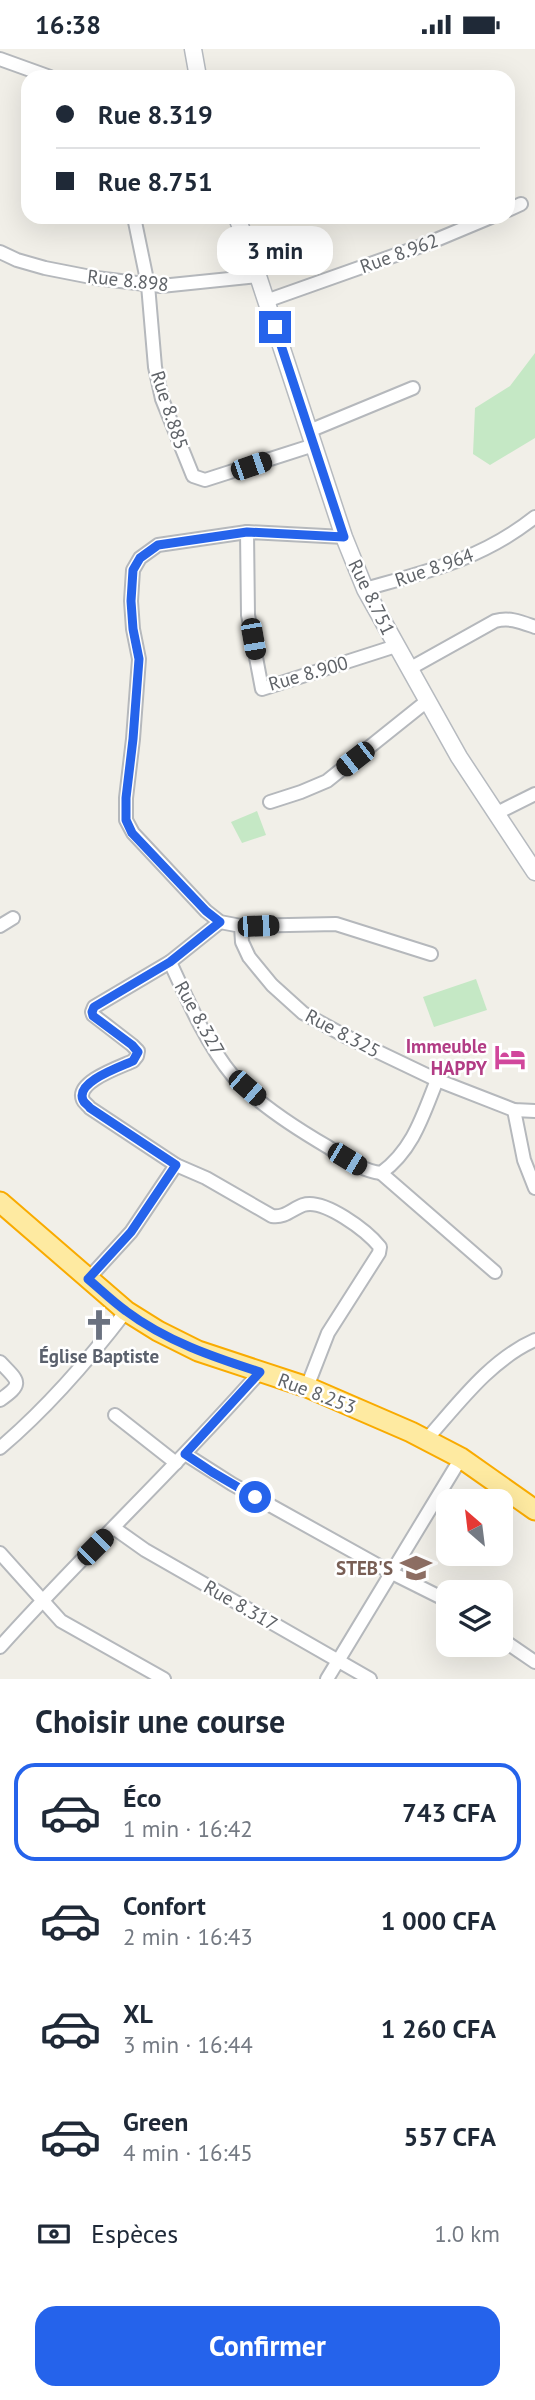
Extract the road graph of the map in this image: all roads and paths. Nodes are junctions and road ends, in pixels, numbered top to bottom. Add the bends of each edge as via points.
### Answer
1 (193, 49) edge
2 (0, 59) edge
3 (31, 70) edge
4 (197, 70) edge
5 (521, 204) dead end
6 (515, 207) edge
7 (135, 224) edge
8 (239, 224) edge
9 (474, 224) edge
10 (0, 251) edge
11 (258, 276) junction
12 (148, 285) junction
13 (266, 301) junction
14 (413, 388) dead end
15 (312, 438) junction
16 (535, 517) edge
17 (247, 532) junction
18 (344, 537) junction
19 (365, 589) junction
20 (535, 627) edge
21 (396, 646) junction
22 (409, 669) junction
23 (427, 701) junction
24 (535, 794) edge
25 (270, 802) dead end
26 (497, 813) junction
27 (535, 873) edge
28 (13, 918) dead end
29 (220, 922) junction
30 (0, 926) edge
31 (241, 926) junction
32 (431, 954) dead end
33 (170, 962) junction
34 (437, 1080) junction
35 (514, 1110) junction
36 (535, 1111) edge
37 (176, 1165) junction
38 (381, 1173) junction
39 (535, 1188) edge
40 (0, 1202) edge
41 (495, 1272) dead end
42 (88, 1279) junction
43 (126, 1311) junction
44 (535, 1340) edge
45 (0, 1362) edge
46 (260, 1372) junction
47 (307, 1387) junction
48 (0, 1400) edge
49 (115, 1415) dead end
50 (426, 1440) junction
51 (0, 1448) edge
52 (180, 1458) junction
53 (461, 1458) junction
54 (535, 1510) edge
55 (114, 1528) junction
56 (0, 1553) edge
57 (390, 1572) junction
58 (436, 1595) edge
59 (43, 1599) junction
60 (0, 1647) edge
61 (513, 1647) edge
62 (337, 1660) junction
63 (535, 1662) edge
64 (164, 1679) edge
65 (327, 1679) edge
66 (370, 1679) edge

1 - 4 main road
2 - 3 street
5 - 6 street
7 - 12 street, Rue 8.885
8 - 11 main road, Rue 8.751
9 - 13 street, Rue 8.962
10 - 12 street, Rue 8.898 via 46,268
11 - 12 street, Rue 8.898
11 - 13 main road, Rue 8.751
12 - 15 street, Rue 8.885 via 162,399 193,476 205,480
13 - 15 main road, Rue 8.751
14 - 15 street, Rue 8.885
15 - 18 main road, Rue 8.751
16 - 19 street, Rue 8.964 via 504,539 448,566
17 - 18 street
17 - 21 street, Rue 8.900 via 248,615 262,689
17 - 29 street via 158,545 140,558 133,570 131,601 139,659 126,820 132,833
18 - 19 main road, Rue 8.751
19 - 21 main road, Rue 8.751
20 - 22 street via 504,618 495,621
21 - 22 main road, Rue 8.751
22 - 23 main road, Rue 8.751
23 - 25 street via 327,781
23 - 26 main road, Rue 8.751
24 - 26 street
26 - 27 main road, Rue 8.751
28 - 30 street
29 - 31 street
29 - 33 street
31 - 32 street via 336,924
31 - 34 street, Rue 8.325 via 249,957 303,1013
33 - 37 street via 94,1007 93,1016 138,1052 133,1061 87,1083 82,1091 90,1108
33 - 38 street, Rue 8.327 via 233,1076 305,1133 368,1172
34 - 35 street, Rue 8.325
34 - 38 street via 411,1143 396,1163
35 - 36 street, Rue 8.325
35 - 39 street
37 - 42 street via 131,1232
37 - 47 street via 272,1216 301,1205 323,1206 350,1221 380,1247 328,1333
38 - 41 street, Rue 8.327
40 - 42 highway, Rue 8.253
42 - 43 highway, Rue 8.253
43 - 46 highway, Rue 8.253 via 198,1351
43 - 51 street via 58,1393
44 - 50 street via 484,1376
45 - 48 street via 17,1383
46 - 47 highway, Rue 8.253
46 - 52 street
47 - 50 highway, Rue 8.253
49 - 52 street
50 - 53 highway, Rue 8.253
52 - 55 street
52 - 57 street
53 - 54 highway, Rue 8.253
53 - 57 street
55 - 59 street
55 - 62 street, Rue 8.317
56 - 59 street
57 - 58 street
57 - 62 street
59 - 60 street
59 - 64 street via 61,1622
61 - 63 street
62 - 65 street
62 - 66 street, Rue 8.317

